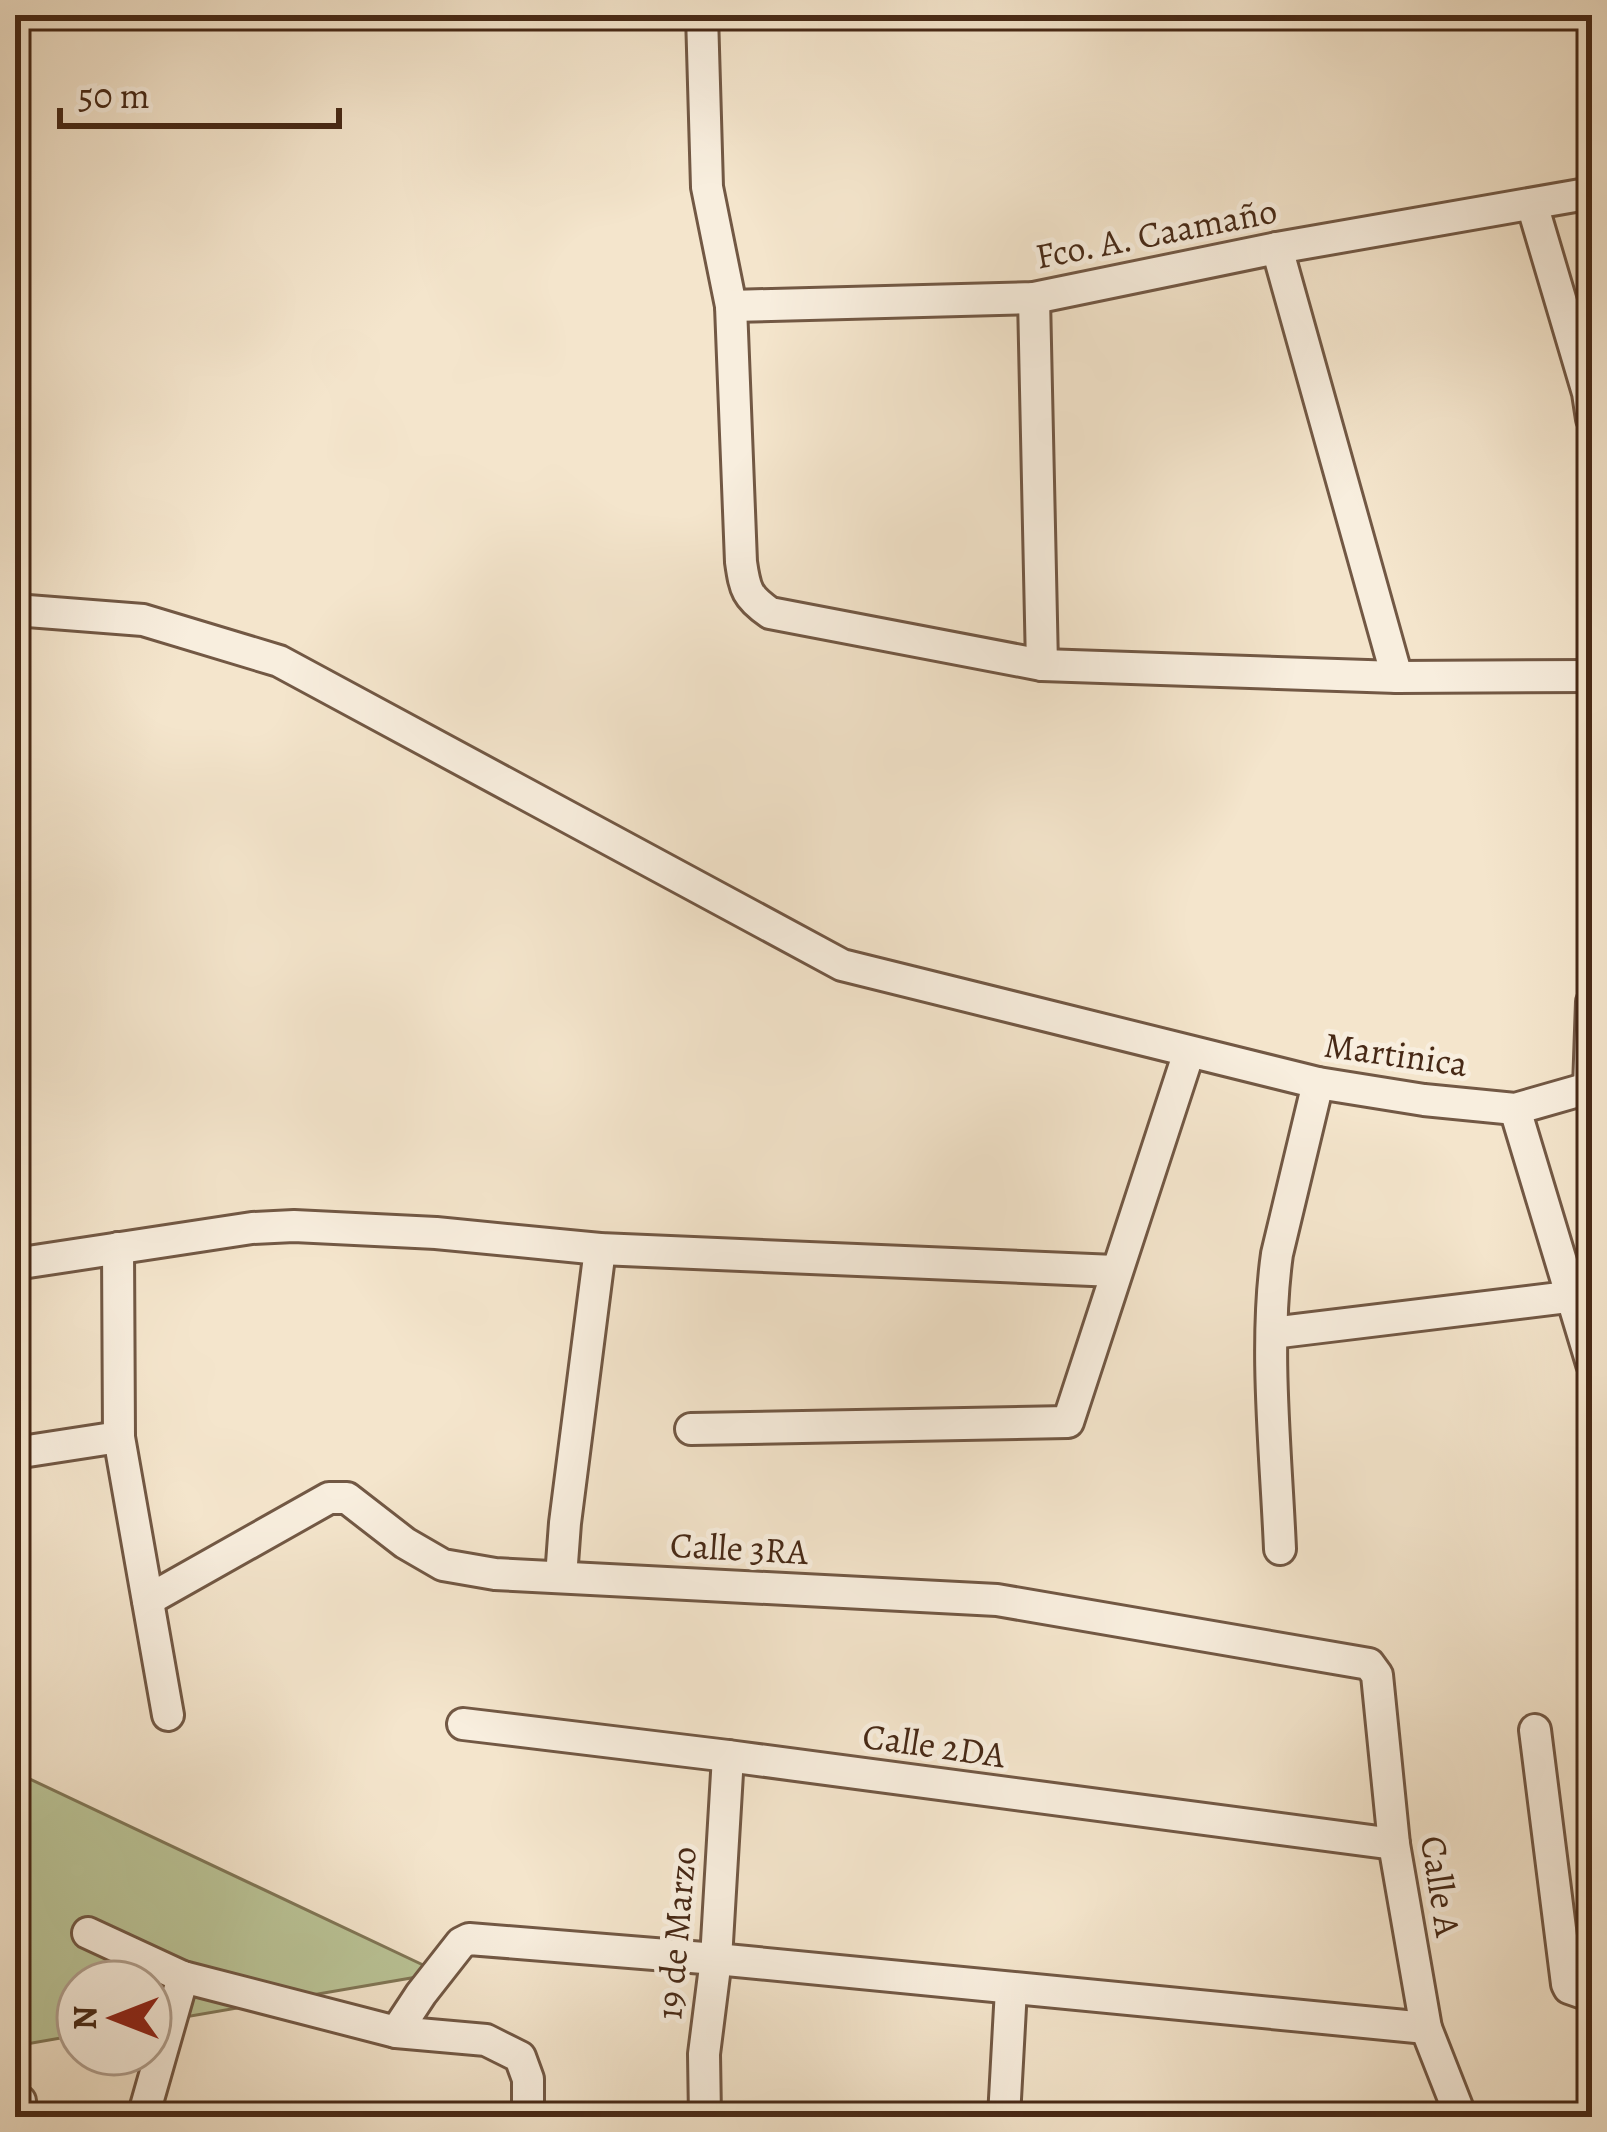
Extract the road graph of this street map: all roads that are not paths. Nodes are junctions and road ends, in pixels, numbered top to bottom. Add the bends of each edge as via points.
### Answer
1 (702, 15) edge
2 (1592, 193) edge
3 (1532, 204) junction
4 (1277, 248) junction
5 (1034, 298) junction
6 (730, 306) junction
7 (1592, 419) edge
8 (15, 610) edge
9 (1042, 665) junction
10 (1592, 676) edge
11 (1397, 677) junction
12 (1592, 1002) edge
13 (1189, 1052) junction
14 (1318, 1083) junction
15 (1591, 1088) edge
16 (1515, 1109) junction
17 (118, 1248) junction
18 (600, 1249) junction
19 (15, 1264) edge
20 (1115, 1271) junction
21 (1583, 1296) edge
22 (1272, 1333) junction
23 (1592, 1364) edge
24 (691, 1429) dead end
25 (119, 1437) junction
26 (15, 1453) edge
27 (1280, 1549) dead end
28 (561, 1577) junction
29 (148, 1600) junction
30 (1369, 1664) joint
31 (168, 1715) dead end
32 (463, 1724) dead end
33 (1535, 1730) dead end
34 (728, 1756) junction
35 (1394, 1844) junction
36 (88, 1933) dead end
37 (716, 1959) junction
38 (183, 1977) junction
39 (1011, 1989) junction
40 (1592, 1996) edge
41 (1426, 2028) junction
42 (396, 2032) junction
43 (143, 2117) edge
44 (528, 2117) edge
45 (705, 2117) edge
46 (1004, 2117) edge
47 (1461, 2117) edge

1 - 6 street via 707,187
2 - 3 street, Fco. A. Caamaño
3 - 4 street, Fco. A. Caamaño
3 - 7 street
4 - 5 street, Fco. A. Caamaño
4 - 11 street
5 - 6 street, Fco. A. Caamaño
5 - 9 street
6 - 9 street via 740,562 755,603 770,614
8 - 13 street, Martinica via 143,620 279,661 842,965
9 - 11 street
10 - 11 street
12 - 15 street
13 - 14 street, Martinica
13 - 20 street
14 - 16 street, Martinica
14 - 22 street via 1277,1254
15 - 16 street, Martinica
16 - 21 street
17 - 18 street via 294,1226
17 - 19 street
17 - 25 street
18 - 20 street
18 - 28 street
20 - 24 street via 1067,1422
21 - 22 street
21 - 23 street
22 - 27 street
25 - 26 street
25 - 29 street
28 - 29 street, Calle 3RA via 443,1565 346,1498 329,1498
28 - 30 street, Calle 3RA via 998,1600
29 - 31 street
30 - 35 street, Calle A via 1377,1675
32 - 34 street, Calle 2DA
33 - 40 street via 1567,1984
34 - 35 street, Calle 2DA
34 - 37 street, 19 de Marzo
35 - 41 street, Calle A
36 - 38 street
37 - 39 street
37 - 42 street via 470,1939
37 - 45 street, 19 de Marzo
38 - 42 street
38 - 43 street
39 - 41 street
39 - 46 street
41 - 47 street, Calle A
42 - 44 street via 486,2040 520,2057

